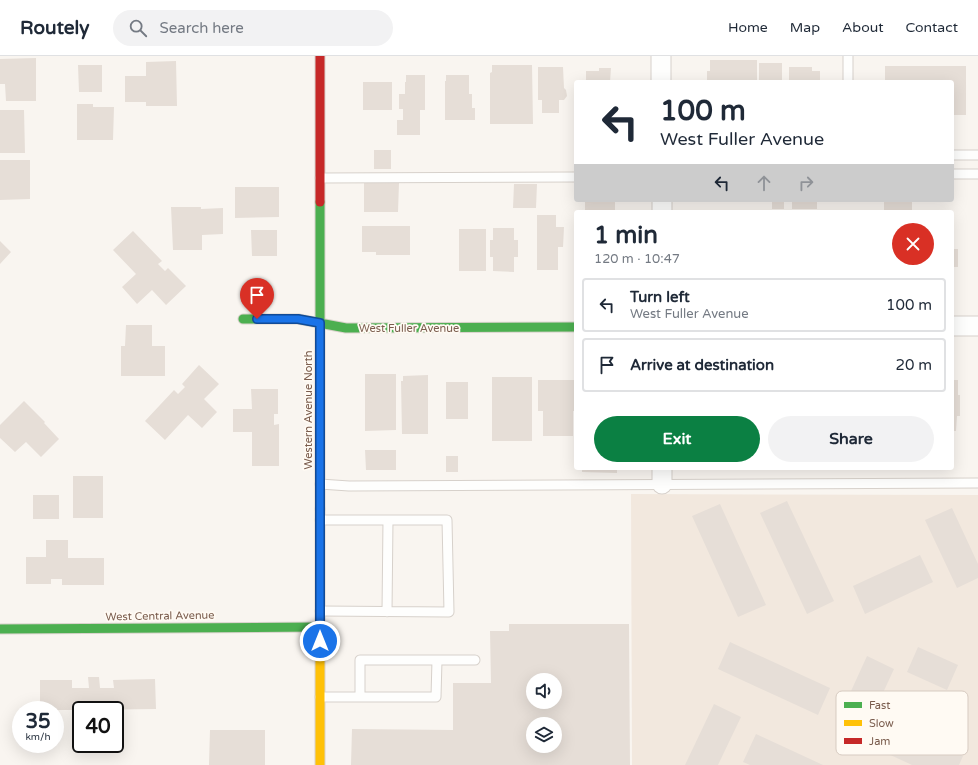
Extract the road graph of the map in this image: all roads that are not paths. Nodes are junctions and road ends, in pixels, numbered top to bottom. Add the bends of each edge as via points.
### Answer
1 (320, 56) edge
2 (661, 56) edge
3 (848, 56) edge
4 (661, 80) edge
5 (848, 80) edge
6 (954, 155) edge
7 (978, 155) edge
8 (954, 174) edge
9 (978, 174) edge
10 (574, 177) edge
11 (320, 178) junction
12 (243, 319) dead end
13 (320, 323) junction
14 (954, 326) edge
15 (978, 326) edge
16 (574, 327) edge
17 (662, 476) edge
18 (978, 483) edge
19 (320, 484) junction
20 (320, 520) junction
21 (388, 520) junction
22 (320, 611) junction
23 (387, 612) junction
24 (320, 627) junction
25 (0, 629) edge
26 (437, 660) junction
27 (475, 660) dead end
28 (320, 697) junction
29 (360, 697) junction
30 (320, 765) edge

1 - 11 street, Western Avenue North
2 - 4 street
3 - 5 lane
6 - 7 lane
8 - 9 lane
10 - 11 lane
11 - 13 street, Western Avenue North
12 - 13 street, West Fuller Avenue via 298,319
13 - 16 street, West Fuller Avenue via 346,328
13 - 19 street, Western Avenue North
14 - 15 street
17 - 18 lane
17 - 19 lane via 349,486
19 - 20 street, Western Avenue North
20 - 21 lane
20 - 22 street, Western Avenue North
21 - 23 lane
21 - 23 lane via 447,520 449,612
22 - 23 lane
22 - 24 street, Western Avenue North
24 - 25 street, West Central Avenue
24 - 28 street, Western Avenue North
26 - 27 lane
26 - 29 lane via 436,697
26 - 29 lane via 360,660
28 - 29 lane
28 - 30 street, Western Avenue North

